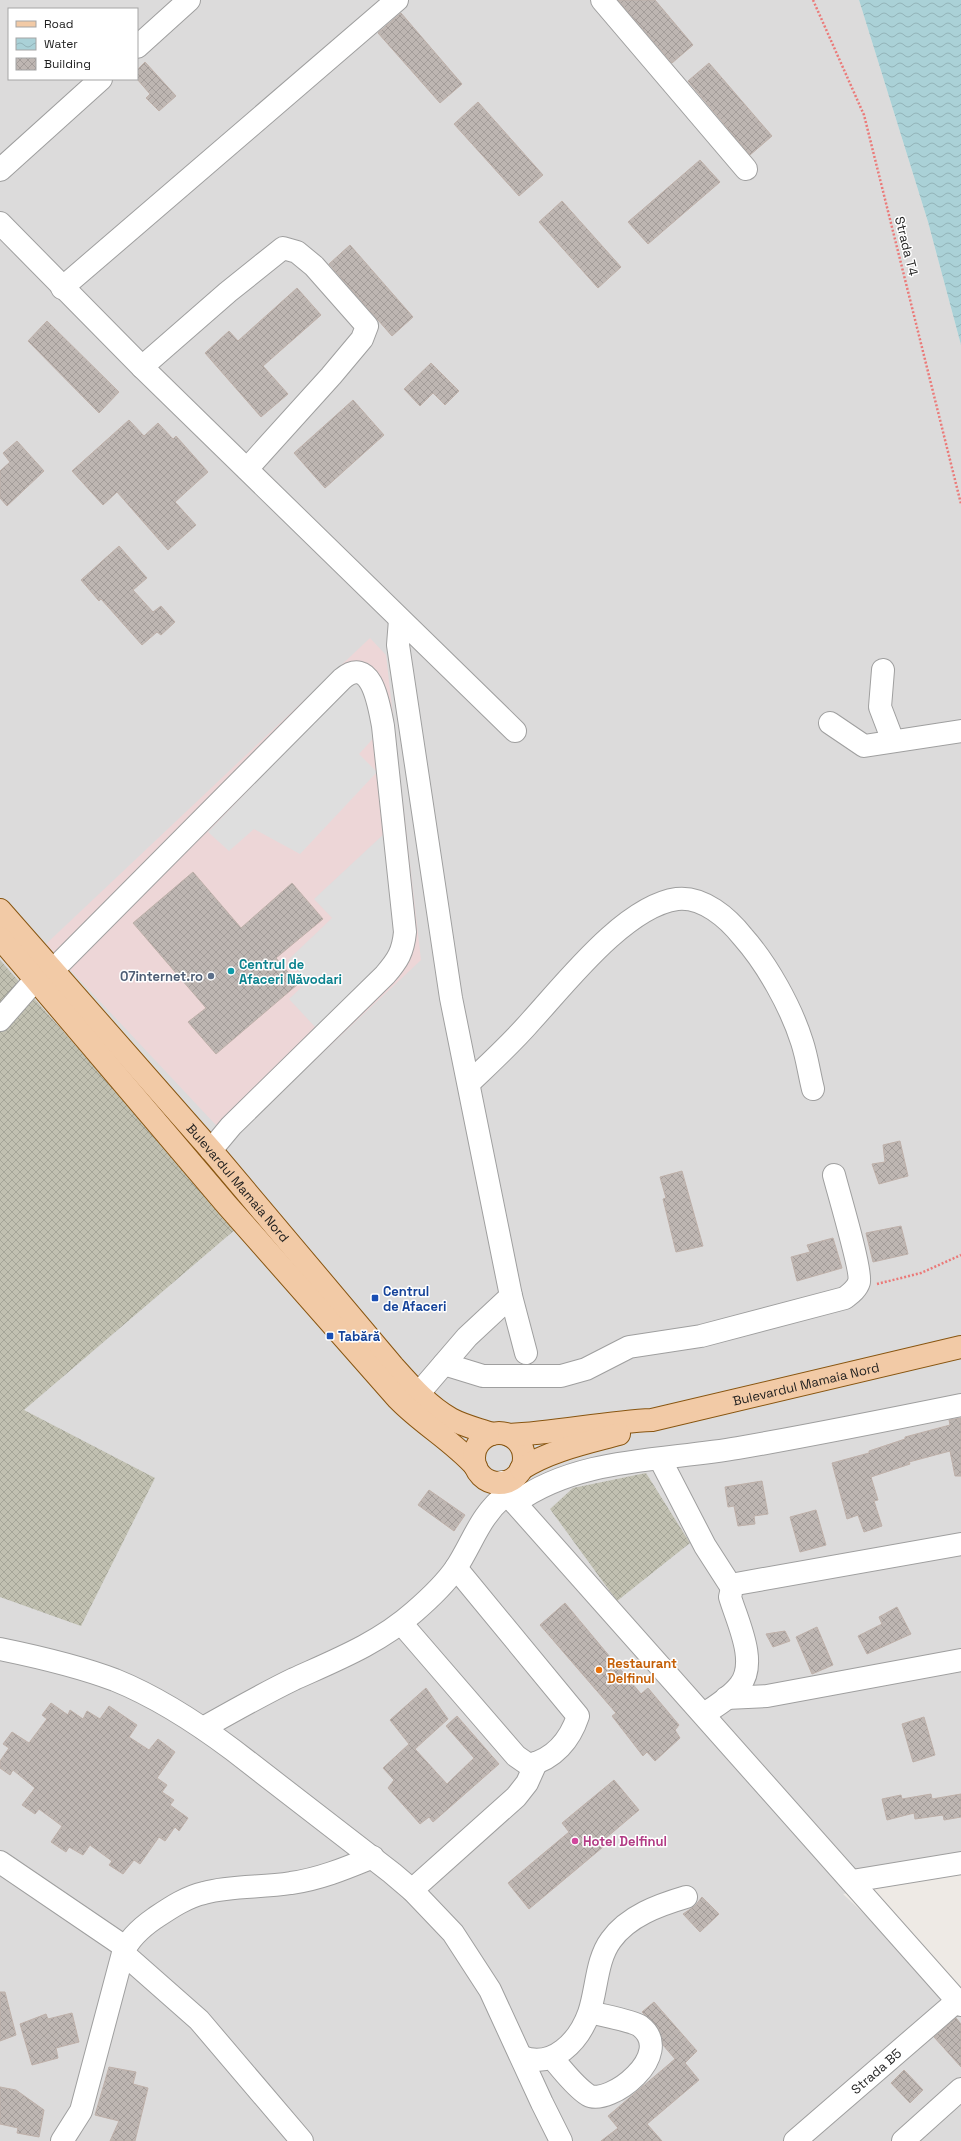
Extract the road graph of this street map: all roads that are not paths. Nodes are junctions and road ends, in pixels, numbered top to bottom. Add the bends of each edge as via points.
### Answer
1 (189, 0) edge
2 (397, 0) edge
3 (602, 0) edge
4 (138, 46) edge
5 (100, 80) edge
6 (0, 170) edge
7 (746, 170) dead end
8 (0, 223) edge
9 (62, 288) junction
10 (142, 367) junction
11 (247, 469) junction
12 (400, 620) junction
13 (883, 670) dead end
14 (830, 723) dead end
15 (961, 731) edge
16 (515, 732) dead end
17 (893, 742) junction
18 (0, 910) edge
19 (0, 938) edge
20 (44, 975) junction
21 (0, 1020) edge
22 (469, 1083) junction
23 (813, 1089) dead end
24 (211, 1150) junction
25 (834, 1175) dead end
26 (511, 1296) junction
27 (961, 1347) edge
28 (526, 1353) dead end
29 (444, 1364) junction
30 (418, 1393) junction
31 (961, 1405) edge
32 (652, 1420) junction
33 (501, 1435) junction
34 (660, 1459) junction
35 (476, 1467) junction
36 (521, 1469) junction
37 (508, 1493) junction
38 (961, 1544) edge
39 (456, 1568) junction
40 (732, 1588) junction
41 (401, 1623) junction
42 (0, 1649) edge
43 (961, 1660) edge
44 (726, 1698) junction
45 (704, 1714) junction
46 (203, 1728) junction
47 (536, 1763) junction
48 (373, 1857) junction
49 (0, 1862) edge
50 (961, 1864) edge
51 (852, 1881) junction
52 (412, 1890) junction
53 (686, 1897) dead end
54 (124, 1950) junction
55 (959, 2003) edge
56 (590, 2012) junction
57 (522, 2057) junction
58 (552, 2058) junction
59 (961, 2089) edge
60 (62, 2141) edge
61 (302, 2141) edge
62 (561, 2141) edge
63 (795, 2141) edge
64 (903, 2141) edge

1 - 4 street
2 - 9 street
3 - 7 street
5 - 6 street
8 - 9 street
9 - 10 street
10 - 11 street
10 - 11 street via 283,248 297,252 314,266 367,326 362,339 331,376
11 - 12 street
12 - 16 street
12 - 22 street via 398,645 403,680 451,998
13 - 17 street via 880,707
14 - 17 street via 864,746
15 - 17 street
18 - 20 main road, Bulevardul Mamaia Nord
19 - 20 main road, Bulevardul Mamaia Nord
20 - 21 street
20 - 24 main road, Bulevardul Mamaia Nord
20 - 24 street via 342,679 350,672 364,674 372,684 377,697 383,726 405,932 404,947 384,975 231,1126
20 - 35 main road, Bulevardul Mamaia Nord via 227,1205 398,1399 463,1452
22 - 23 street via 530,1023 573,973 612,935 637,917 665,902 679,899 699,902 719,913 752,946 787,1007 802,1042
22 - 26 street
24 - 30 main road, Bulevardul Mamaia Nord
25 - 29 street via 856,1257 860,1282 845,1298 708,1334 629,1347 586,1369 561,1376 483,1376
26 - 28 street
26 - 29 street via 467,1337
27 - 32 main road, Bulevardul Mamaia Nord
29 - 30 street
30 - 33 main road, Bulevardul Mamaia Nord via 450,1418
31 - 34 street via 738,1448
32 - 33 main road, Bulevardul Mamaia Nord via 618,1421 551,1433
32 - 36 main road, Bulevardul Mamaia Nord via 622,1433 537,1459
33 - 35 main road via 479,1443 474,1459
33 - 36 main road via 521,1445 524,1453
34 - 37 street via 574,1474
34 - 40 street via 705,1546
35 - 37 main road via 486,1479
36 - 37 main road via 513,1478
37 - 39 street via 486,1515
37 - 45 street
38 - 40 street via 736,1584
39 - 41 street via 435,1592
39 - 47 street via 578,1716 572,1733 558,1750
40 - 44 street via 730,1597 747,1651 748,1670 740,1685
41 - 46 street via 367,1645 293,1680
41 - 47 street via 516,1756 529,1765
42 - 46 street via 72,1665 111,1679
43 - 44 street via 767,1696
44 - 45 street
45 - 51 street
46 - 48 street
47 - 52 street via 527,1784 516,1797
48 - 52 street
48 - 54 street via 332,1873 291,1883 203,1893 183,1901 144,1926
49 - 54 street
50 - 51 street
51 - 55 street
52 - 57 street via 453,1933 472,1959
53 - 56 street via 642,1915 630,1922 610,1941
54 - 60 street via 81,2112
54 - 61 street via 199,2020
55 - 63 street, Strada B5
56 - 58 street via 584,2025 562,2051
56 - 58 street via 638,2024 646,2032 652,2046 649,2059 642,2068 615,2092 601,2098 589,2096
57 - 58 street via 540,2061
57 - 62 street
59 - 64 street

